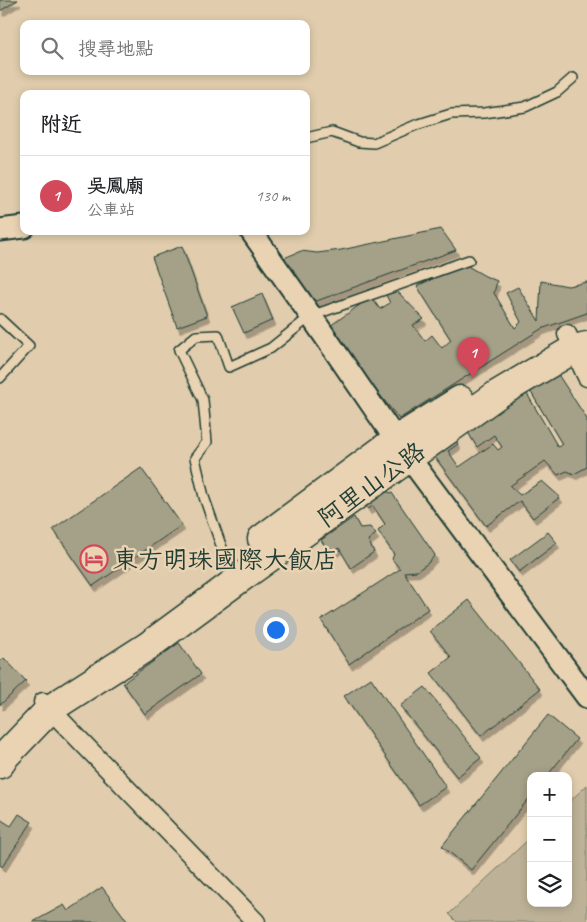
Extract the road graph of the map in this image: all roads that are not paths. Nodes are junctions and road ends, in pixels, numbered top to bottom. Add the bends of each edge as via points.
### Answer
1 (573, 78) dead end
2 (310, 137) edge
3 (20, 228) edge
4 (0, 230) edge
5 (254, 235) edge
6 (469, 260) dead end
7 (311, 316) junction
8 (0, 319) edge
9 (579, 339) edge
10 (587, 377) edge
11 (0, 378) edge
12 (403, 448) junction
13 (228, 565) junction
14 (587, 697) edge
15 (46, 704) junction
16 (0, 744) edge
17 (0, 764) edge
18 (256, 922) edge

1 - 2 lane via 557,92 526,107 451,114 374,143 359,142 332,132
3 - 4 street
5 - 7 street
6 - 7 lane
7 - 12 street
7 - 13 lane via 271,348 229,367 218,335 196,336 179,350 203,400 207,442 196,458 204,497
8 - 11 lane via 29,346
9 - 10 street
9 - 12 main road, 阿里山公路 via 498,394
12 - 13 main road, 阿里山公路
12 - 14 street
12 - 15 main road, 阿里山公路 via 251,570 148,646
13 - 15 main road, 阿里山公路
15 - 16 main road, 阿里山公路
15 - 17 main road, 阿里山公路
15 - 18 street

